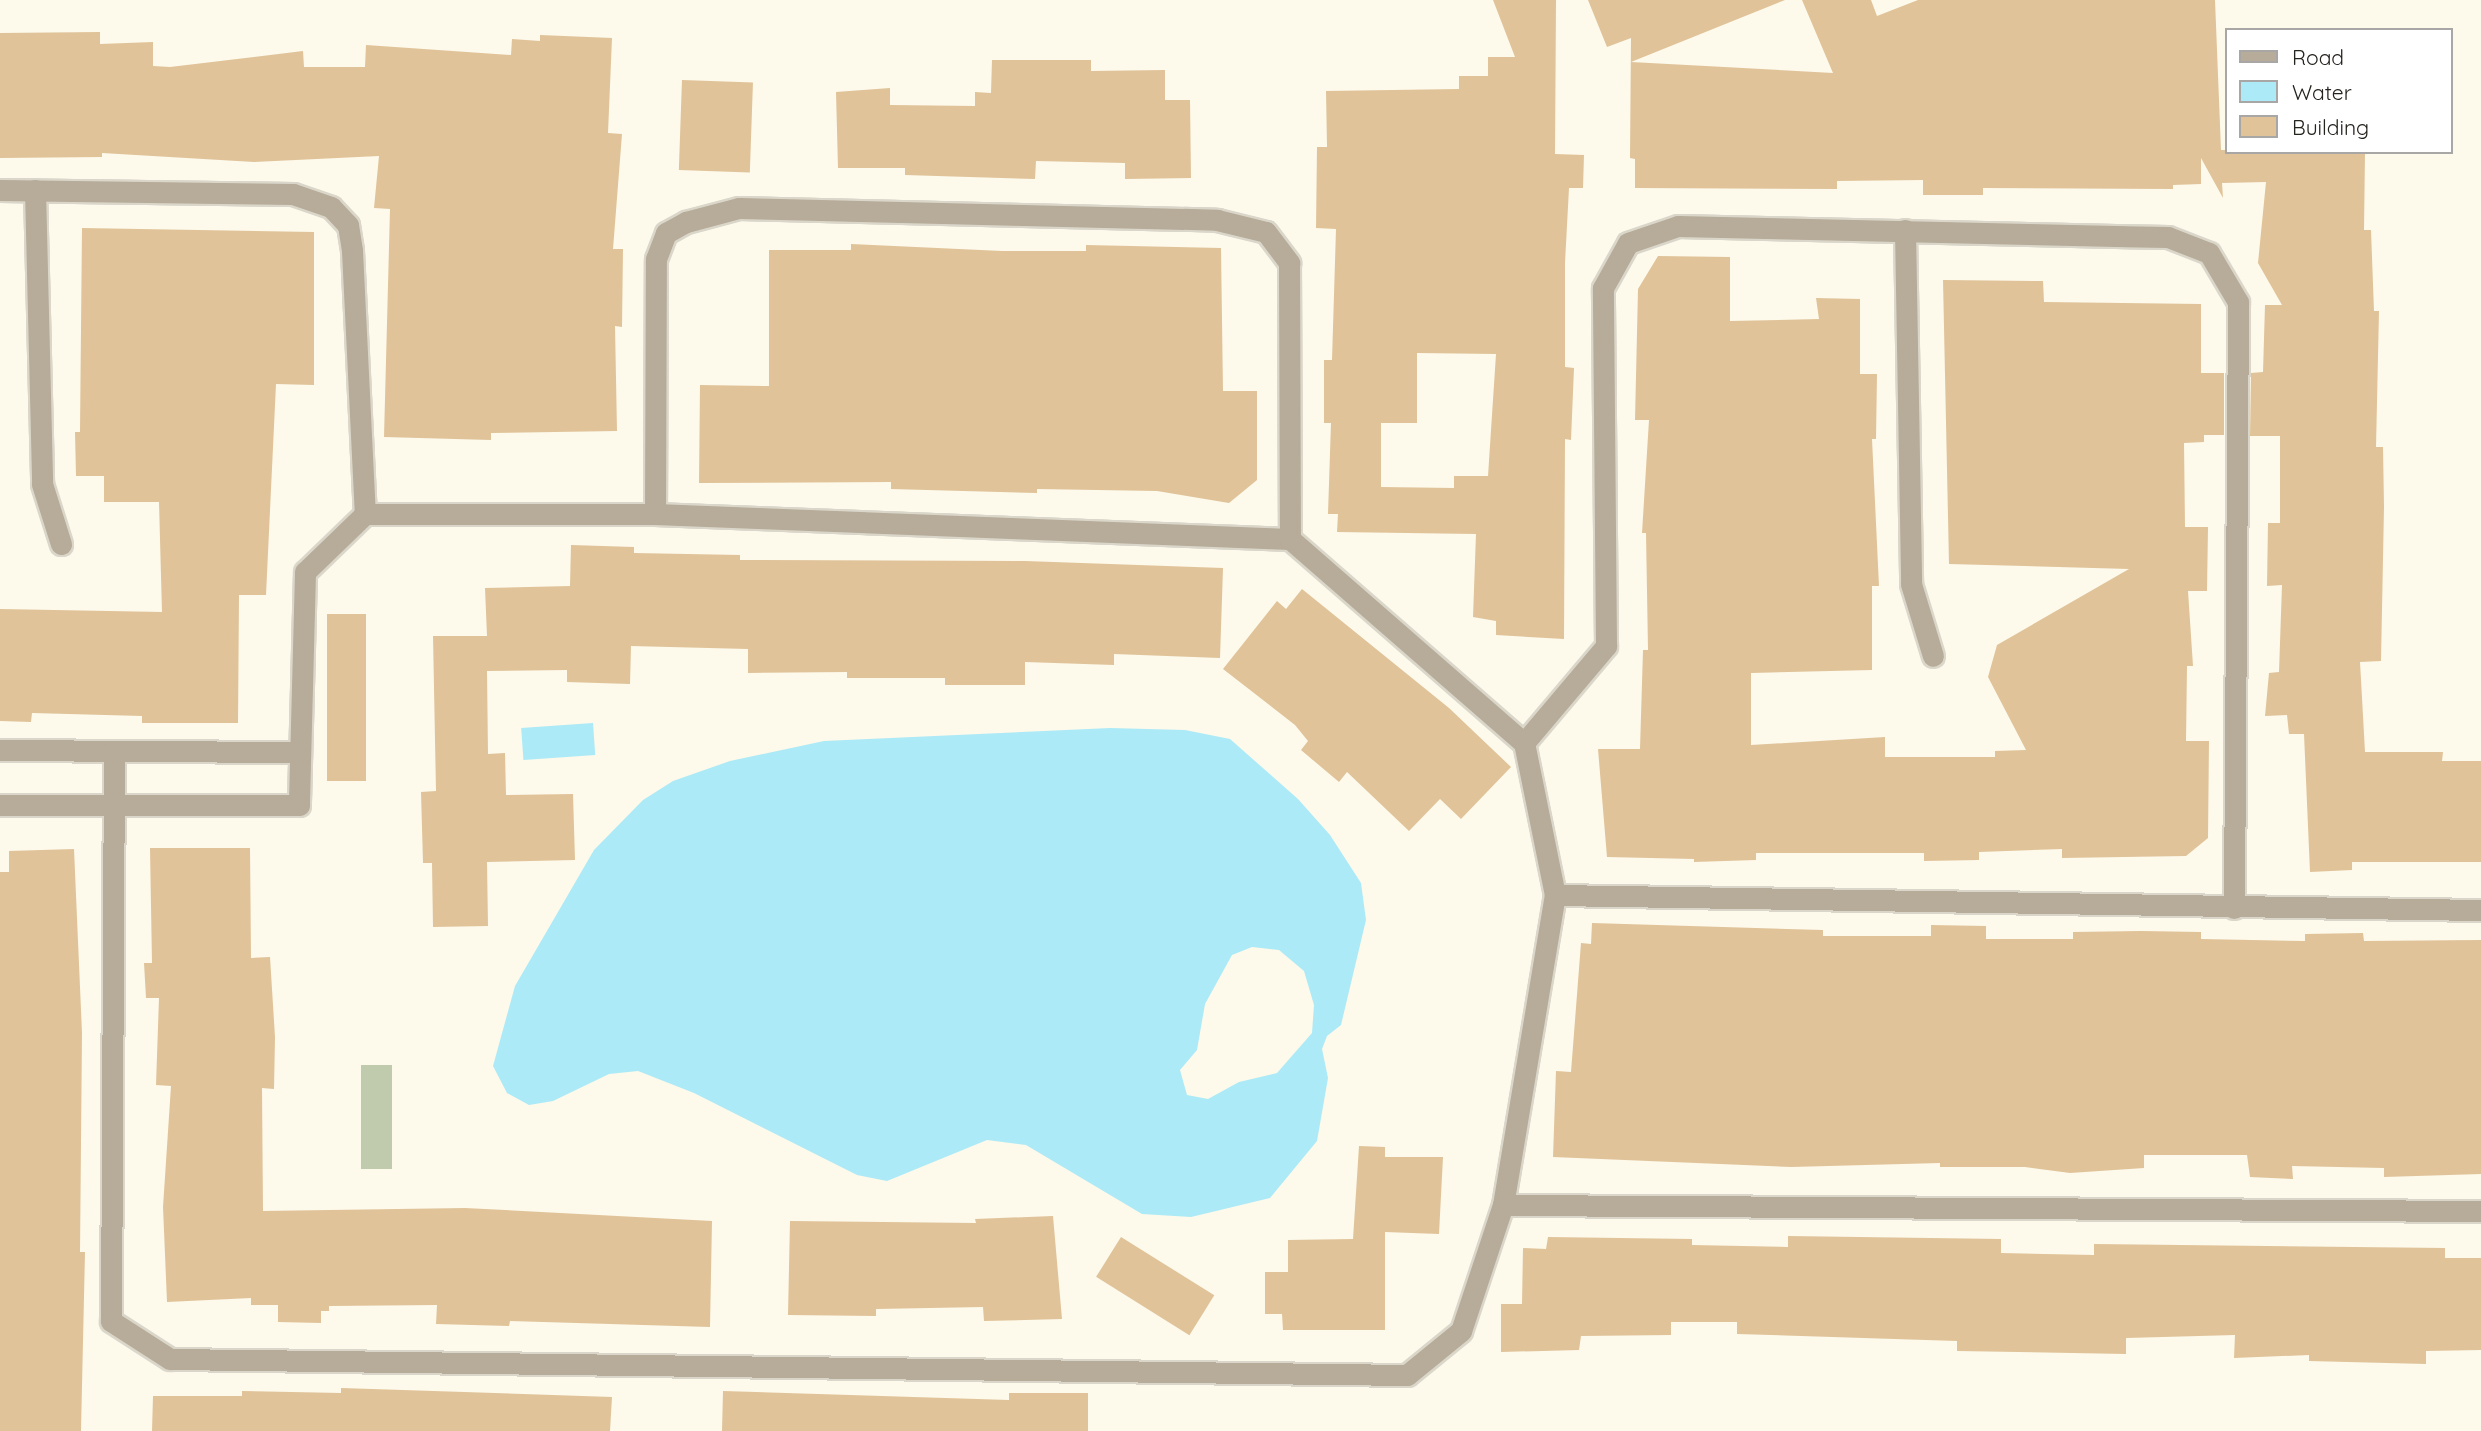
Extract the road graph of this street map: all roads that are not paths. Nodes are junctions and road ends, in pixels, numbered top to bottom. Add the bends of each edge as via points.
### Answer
1 (0, 190) edge
2 (36, 190) junction
3 (1905, 230) junction
4 (365, 514) junction
5 (655, 514) junction
6 (1290, 539) junction
7 (61, 544) dead end
8 (1933, 656) dead end
9 (1524, 743) junction
10 (0, 750) edge
11 (114, 751) junction
12 (300, 752) junction
13 (0, 805) edge
14 (114, 807) junction
15 (1555, 895) junction
16 (2234, 908) junction
17 (2481, 910) edge
18 (1503, 1205) junction
19 (2481, 1211) edge

1 - 2 street
2 - 4 street via 293,194 331,208 348,225 352,251
2 - 7 street via 42,484
3 - 8 street via 1911,584
3 - 9 street via 1678,226 1628,243 1603,288 1605,646
3 - 16 street via 2168,237 2209,253 2238,302
4 - 5 street
4 - 12 street via 305,572
5 - 6 street
5 - 6 street via 656,259 666,233 686,222 739,208 1217,220 1266,232 1289,263
6 - 9 street
9 - 15 street
10 - 11 street
11 - 12 street
11 - 14 street
12 - 14 street via 299,805
13 - 14 street
14 - 18 street via 111,1321 170,1359 1406,1375 1461,1331
15 - 16 street
15 - 18 street
16 - 17 street
18 - 19 street

